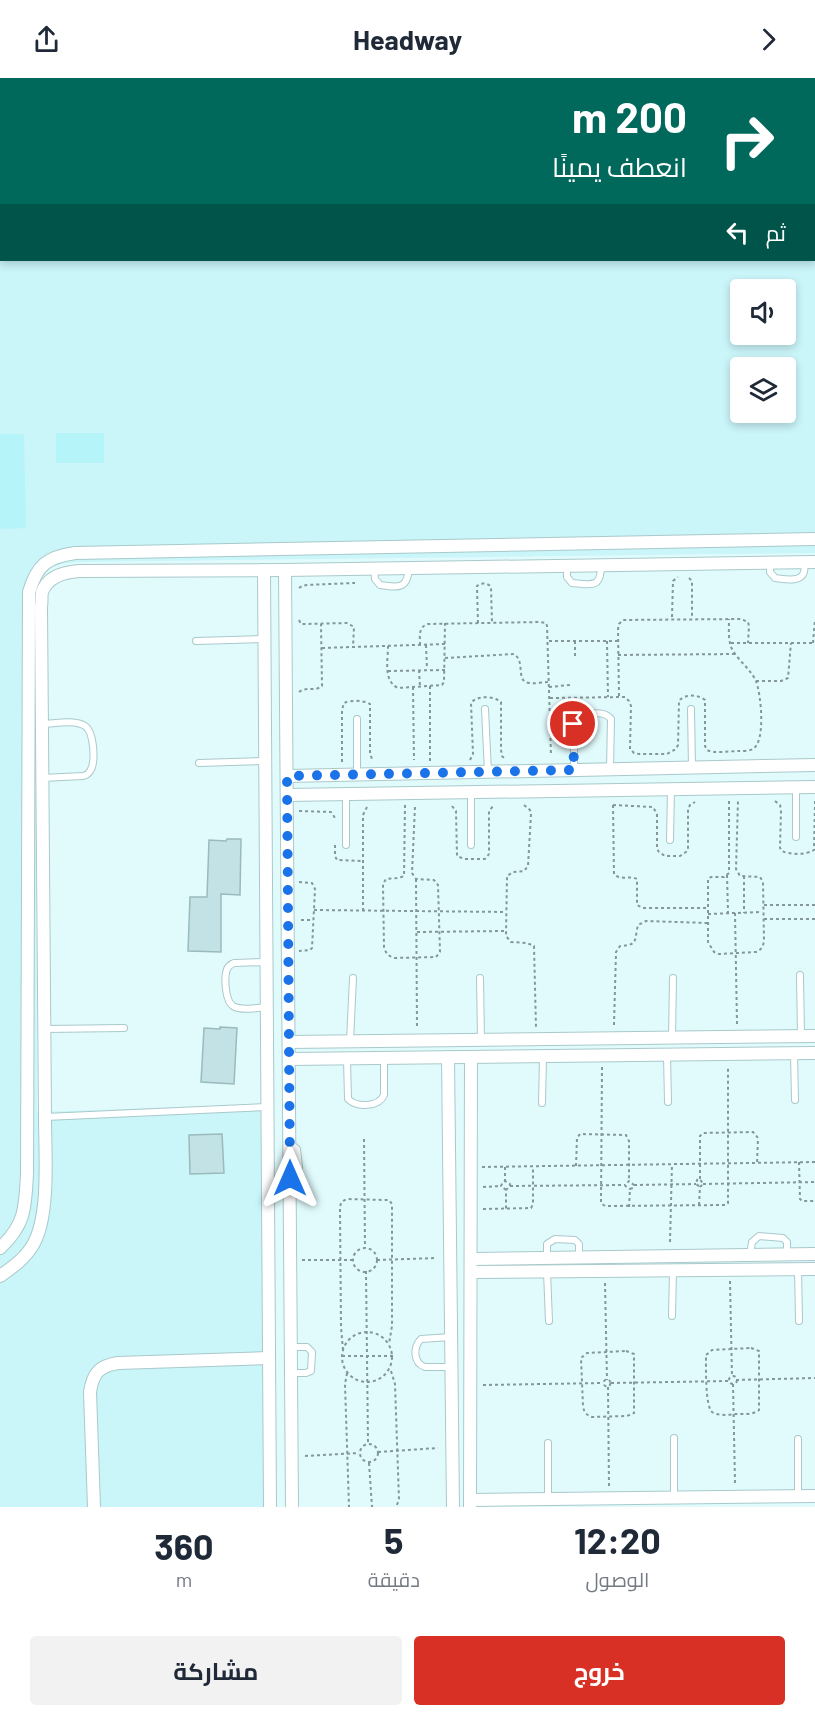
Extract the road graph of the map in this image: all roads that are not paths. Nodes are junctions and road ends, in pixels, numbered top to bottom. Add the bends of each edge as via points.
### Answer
1 (815, 539) edge
2 (518, 545) junction
3 (810, 562) edge
4 (567, 565) junction
5 (601, 565) junction
6 (519, 566) junction
7 (409, 567) junction
8 (374, 568) junction
9 (264, 570) junction
10 (285, 570) junction
11 (264, 639) junction
12 (196, 641) dead end
13 (691, 709) dead end
14 (485, 710) dead end
15 (357, 719) dead end
16 (42, 724) junction
17 (265, 761) junction
18 (199, 763) dead end
19 (815, 765) edge
20 (692, 768) junction
21 (574, 770) junction
22 (610, 770) junction
23 (488, 772) junction
24 (357, 774) junction
25 (287, 776) junction
26 (42, 778) junction
27 (796, 787) junction
28 (815, 787) edge
29 (671, 789) junction
30 (471, 792) junction
31 (346, 794) junction
32 (287, 795) junction
33 (796, 837) dead end
34 (670, 840) dead end
35 (346, 845) dead end
36 (471, 845) dead end
37 (28, 876) junction
38 (43, 876) junction
39 (266, 962) junction
40 (800, 975) dead end
41 (352, 978) dead end
42 (480, 978) dead end
43 (673, 978) dead end
44 (267, 1008) junction
45 (124, 1028) dead end
46 (45, 1029) junction
47 (801, 1036) junction
48 (815, 1036) edge
49 (672, 1038) junction
50 (481, 1040) junction
51 (289, 1042) junction
52 (350, 1042) junction
53 (794, 1053) junction
54 (815, 1053) edge
55 (667, 1054) junction
56 (543, 1056) junction
57 (448, 1057) junction
58 (471, 1057) junction
59 (347, 1058) junction
60 (384, 1058) junction
61 (289, 1059) junction
62 (795, 1100) dead end
63 (668, 1102) dead end
64 (542, 1103) dead end
65 (267, 1107) junction
66 (45, 1117) junction
67 (0, 1248) edge
68 (788, 1254) junction
69 (815, 1254) edge
70 (750, 1255) junction
71 (547, 1258) junction
72 (579, 1258) junction
73 (472, 1266) junction
74 (798, 1269) junction
75 (815, 1269) edge
76 (674, 1270) junction
77 (547, 1272) junction
78 (0, 1276) edge
79 (672, 1316) dead end
80 (549, 1321) dead end
81 (799, 1321) dead end
82 (451, 1337) junction
83 (291, 1347) junction
84 (269, 1358) junction
85 (451, 1367) junction
86 (291, 1373) junction
87 (674, 1438) dead end
88 (798, 1439) dead end
89 (548, 1443) dead end
90 (798, 1496) junction
91 (815, 1496) edge
92 (674, 1497) junction
93 (548, 1499) junction
94 (470, 1503) edge
95 (93, 1507) edge
96 (270, 1507) edge
97 (292, 1507) edge
98 (453, 1507) edge

1 - 2 street
2 - 6 street
2 - 37 street via 75,553 44,562 33,576 28,592
3 - 5 street
4 - 5 street
4 - 5 lane via 569,581 576,584 596,583 601,577
4 - 6 street
6 - 7 street
7 - 8 street
7 - 8 lane via 404,585 384,586 376,582
8 - 10 street
9 - 10 street
9 - 11 street
9 - 16 street via 79,571 64,572 51,579 42,592 41,607
10 - 25 street
11 - 12 lane
11 - 17 street
13 - 20 lane
14 - 23 lane
15 - 24 lane
16 - 26 street
16 - 26 lane via 84,725 92,736 93,763 88,774 82,776
17 - 18 lane
17 - 39 street
19 - 20 street
20 - 22 street
21 - 22 street
21 - 22 lane via 574,720 580,714 604,714 611,719
21 - 23 street
23 - 24 street
24 - 25 street
25 - 32 street
26 - 38 street
27 - 28 street
27 - 29 street
27 - 33 lane
29 - 30 street
29 - 34 lane
30 - 31 street
30 - 36 lane
31 - 32 street
31 - 35 lane
32 - 51 street
37 - 38 street
37 - 67 street via 25,1212 12,1238
38 - 46 street
39 - 44 street
39 - 44 lane via 234,963 227,970 226,997 239,1008
40 - 47 lane
41 - 52 lane
42 - 50 lane
43 - 49 lane
44 - 65 street
45 - 46 lane
46 - 66 street
47 - 48 street
47 - 49 street
49 - 50 street
50 - 52 street
51 - 52 street
51 - 61 street
53 - 54 street
53 - 55 street
53 - 62 lane
55 - 56 street
55 - 63 lane
56 - 58 street
56 - 64 lane
57 - 58 street
57 - 60 street
57 - 82 street
58 - 73 street
59 - 60 street
59 - 60 lane via 348,1099 357,1104 376,1104 383,1099
59 - 61 street
61 - 83 street
65 - 66 lane
65 - 84 street
66 - 78 street via 43,1217 34,1243 17,1264
68 - 69 street
68 - 70 street
68 - 70 lane via 783,1238 759,1236 752,1242
70 - 72 street
71 - 72 street
71 - 72 lane via 547,1244 555,1239 575,1240 579,1244
71 - 73 street
73 - 77 street
73 - 94 street
74 - 75 street
74 - 76 street
74 - 81 lane
76 - 77 street
76 - 79 lane
77 - 80 lane
82 - 85 street
82 - 85 lane via 421,1339 416,1346 416,1359 421,1366
83 - 86 street
83 - 86 lane via 309,1348 312,1352 311,1371
84 - 95 street via 118,1363 98,1371 90,1392
84 - 96 street
85 - 98 street
86 - 97 street
87 - 92 lane
88 - 90 lane
89 - 93 lane
90 - 91 street
90 - 92 street
92 - 93 street
93 - 94 street

